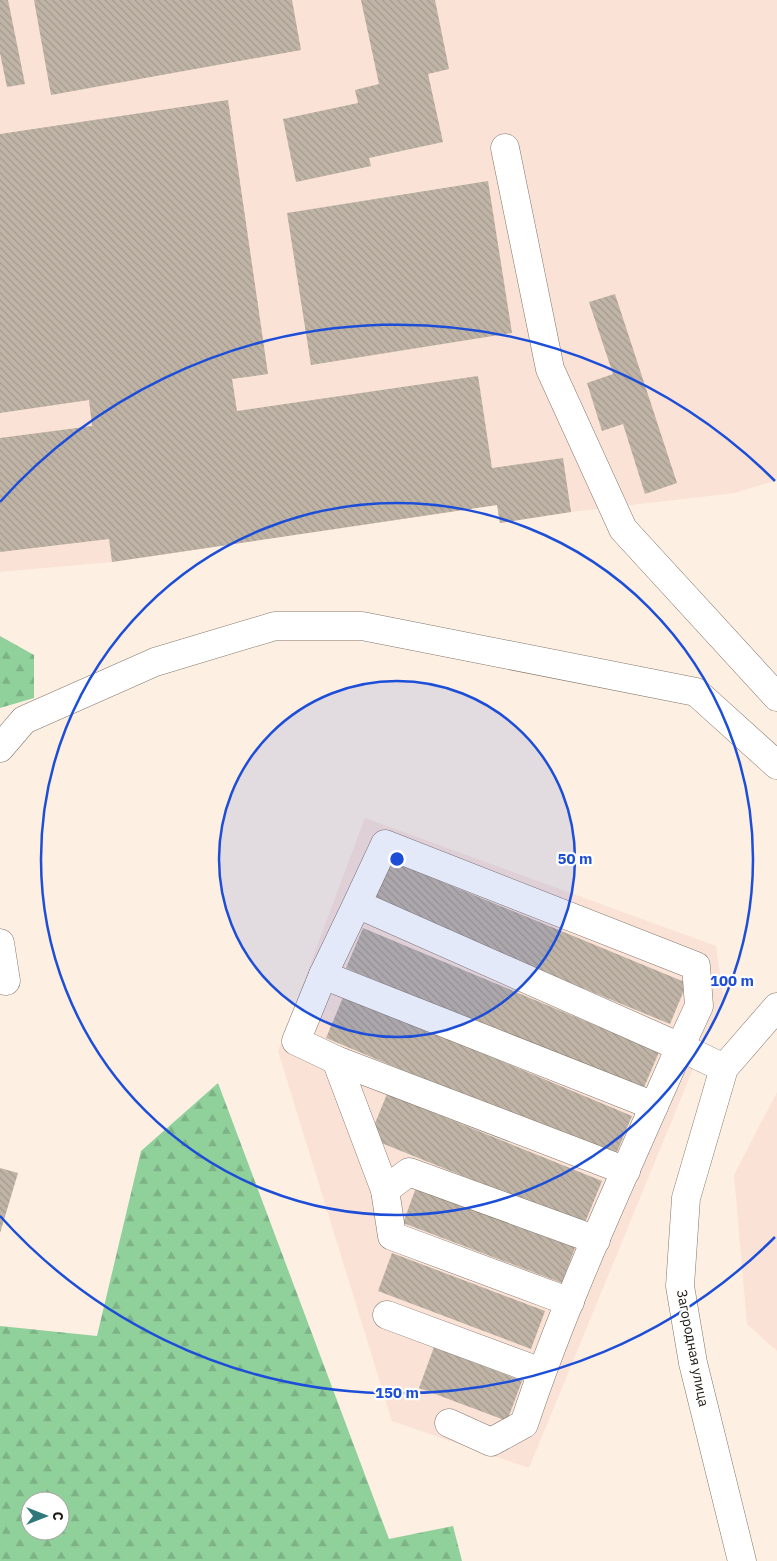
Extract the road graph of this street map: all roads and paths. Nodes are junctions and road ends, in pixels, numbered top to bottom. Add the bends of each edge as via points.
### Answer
1 (505, 148) dead end
2 (777, 697) edge
3 (24, 720) junction
4 (0, 748) edge
5 (777, 765) edge
6 (0, 771) edge
7 (357, 904) junction
8 (0, 943) edge
9 (323, 975) junction
10 (6, 981) dead end
11 (777, 1006) edge
12 (680, 1047) junction
13 (336, 1060) junction
14 (724, 1068) junction
15 (654, 1106) junction
16 (626, 1172) junction
17 (384, 1190) junction
18 (596, 1240) junction
19 (570, 1302) junction
20 (387, 1315) dead end
21 (541, 1372) junction
22 (449, 1423) dead end
23 (742, 1561) edge

1 - 2 lane via 550,369 623,528
3 - 4 lane
3 - 5 lane via 156,662 275,626 362,626 696,692
3 - 6 lane
7 - 9 lane
7 - 12 lane
7 - 12 lane via 384,844 696,966 699,1006
8 - 10 lane
9 - 13 lane via 296,1041
9 - 15 lane
11 - 14 lane, Загородная улица
12 - 14 lane
12 - 15 lane
13 - 16 lane
13 - 17 lane
14 - 23 lane, Загородная улица via 686,1198 680,1286 693,1362
15 - 16 lane
16 - 18 lane
17 - 18 lane via 409,1172
17 - 19 lane via 392,1236
18 - 19 lane
19 - 21 lane
20 - 21 lane
21 - 22 lane via 524,1424 492,1442

